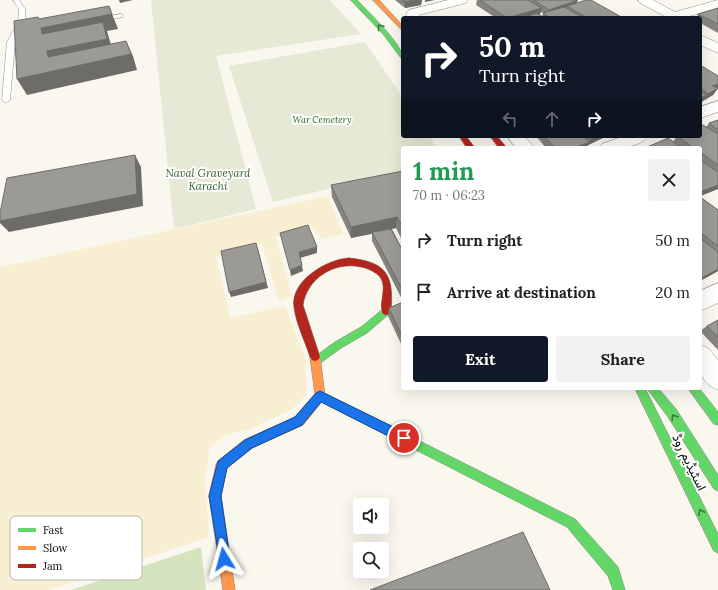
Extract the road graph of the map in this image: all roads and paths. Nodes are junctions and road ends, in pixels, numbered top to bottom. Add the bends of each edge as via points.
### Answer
1 (16, 0) edge
2 (354, 0) edge
3 (376, 0) edge
4 (462, 0) edge
5 (639, 2) edge
6 (718, 4) edge
7 (121, 16) dead end
8 (414, 16) edge
9 (657, 16) edge
10 (674, 16) edge
11 (679, 16) edge
12 (91, 21) edge
13 (401, 27) edge
14 (702, 31) edge
15 (702, 40) edge
16 (718, 40) edge
17 (718, 49) edge
18 (401, 54) edge
19 (6, 100) dead end
20 (718, 106) edge
21 (702, 112) edge
22 (495, 138) edge
23 (518, 138) edge
24 (635, 138) edge
25 (501, 146) edge
26 (524, 146) edge
27 (613, 146) edge
28 (718, 292) edge
29 (702, 301) edge
30 (702, 358) edge
31 (316, 361) junction
32 (718, 378) edge
33 (641, 390) edge
34 (654, 390) edge
35 (695, 390) edge
36 (320, 396) junction
37 (718, 420) edge
38 (718, 485) edge
39 (718, 547) edge
40 (229, 590) edge
41 (619, 590) edge

1 - 19 lane via 22,9 22,22 20,32 11,42
18 -> 2 street
3 - 13 street
4 - 8 street via 413,12
5 - 9 street
5 - 10 street
6 - 11 street
7 - 12 lane
14 - 16 street
15 - 17 street
20 - 21 street
22 - 25 street
23 - 26 street
24 - 27 street
28 - 29 street
30 - 32 street
31 - 31 street via 364,330 386,311 388,293 384,276 375,268 360,263 340,262 326,268 305,285 298,305
31 - 36 street
39 -> 33 street, اسٹیڈیم روڈ
38 -> 34 street via 672,413
35 - 37 street
36 - 40 street via 299,421 248,444 222,465 215,496
36 - 41 street via 571,523 613,572

